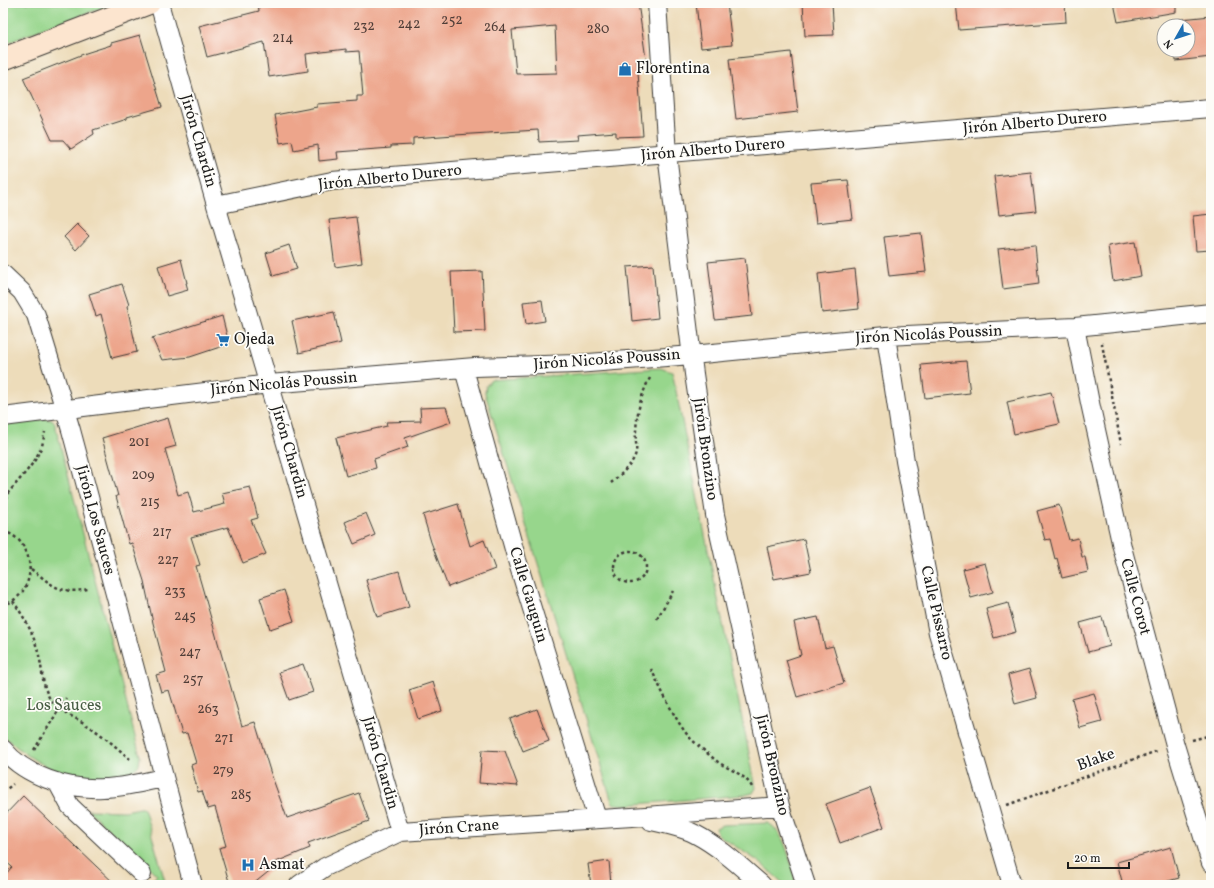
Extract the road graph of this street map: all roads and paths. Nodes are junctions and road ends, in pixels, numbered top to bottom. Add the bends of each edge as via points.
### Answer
1 (149, 3) edge
2 (159, 3) edge
3 (657, 3) edge
4 (3, 60) edge
5 (1211, 108) edge
6 (667, 154) junction
7 (216, 205) junction
8 (3, 274) edge
9 (1211, 313) edge
10 (1074, 327) junction
11 (886, 336) junction
12 (692, 355) junction
13 (464, 369) junction
14 (653, 371) dead end
15 (269, 384) junction
16 (64, 409) junction
17 (3, 417) edge
18 (46, 427) dead end
19 (610, 483) dead end
20 (3, 505) edge
21 (3, 531) edge
22 (30, 568) junction
23 (639, 581) joint
24 (88, 589) dead end
25 (673, 591) dead end
26 (13, 600) junction
27 (3, 605) edge
28 (657, 619) dead end
29 (651, 669) dead end
30 (66, 698) dead end
31 (59, 709) junction
32 (1211, 735) edge
33 (1175, 745) junction
34 (3, 749) edge
35 (34, 751) dead end
36 (130, 759) dead end
37 (163, 778) junction
38 (16, 781) dead end
39 (57, 782) junction
40 (3, 792) edge
41 (756, 795) dead end
42 (780, 806) junction
43 (990, 811) junction
44 (632, 817) junction
45 (597, 819) junction
46 (400, 832) junction
47 (1211, 863) edge
48 (142, 874) dead end
49 (192, 885) edge
50 (299, 885) edge
51 (762, 885) edge
52 (806, 885) edge
53 (1012, 885) edge

1 - 4 street
2 - 7 street, Jirón Chardin
3 - 6 street, Jirón Bronzino
5 - 6 street, Jirón Alberto Durero
6 - 7 street, Jirón Alberto Durero via 332,182
6 - 12 street, Jirón Bronzino
7 - 15 street, Jirón Chardin
8 - 16 street, Jirón Los Sauces via 22,292 36,315
9 - 10 street, Jirón Nicolás Poussin
10 - 11 street, Jirón Nicolás Poussin
10 - 33 street, Calle Corot via 1122,547
11 - 12 street, Jirón Nicolás Poussin
11 - 43 street, Calle Pissarro via 905,461 938,633
12 - 13 street, Jirón Nicolás Poussin
12 - 42 street, Jirón Bronzino via 715,515
13 - 15 street, Jirón Nicolás Poussin
13 - 45 street, Calle Gauguin via 517,560
14 - 19 path via 643,390 637,416 636,453 625,471
15 - 16 street, Jirón Nicolás Poussin
15 - 46 street, Jirón Chardin
16 - 17 street, Jirón Nicolás Poussin
16 - 37 street, Jirón Los Sauces
18 - 20 path via 42,446 35,460 8,493
21 - 22 path via 20,541 27,551
22 - 24 path via 54,587 62,590 75,592
22 - 26 path via 26,586
23 - 23 path via 626,583 618,577 615,562 627,551 638,553 645,560 646,571
25 - 28 path
26 - 27 path
26 - 31 path via 33,634 43,682 50,699
29 - 41 path via 683,730 719,763 738,772 750,782
30 - 31 path
31 - 35 path
31 - 36 path via 86,725
32 - 33 path, Blake
33 - 43 path, Blake
33 - 47 street, Calle Corot
34 - 39 street via 24,767
37 - 39 street via 133,785 102,788 78,787
37 - 49 street, Jirón Los Sauces
38 - 40 path
39 - 48 street via 70,806
42 - 44 street, Jirón Crane
42 - 52 street, Jirón Bronzino
43 - 53 street, Calle Pissarro
44 - 45 street, Jirón Crane
44 - 51 street, Jirón Crane via 671,825 695,834 722,851
45 - 46 street, Jirón Crane
46 - 50 street, Jirón Crane via 325,867

